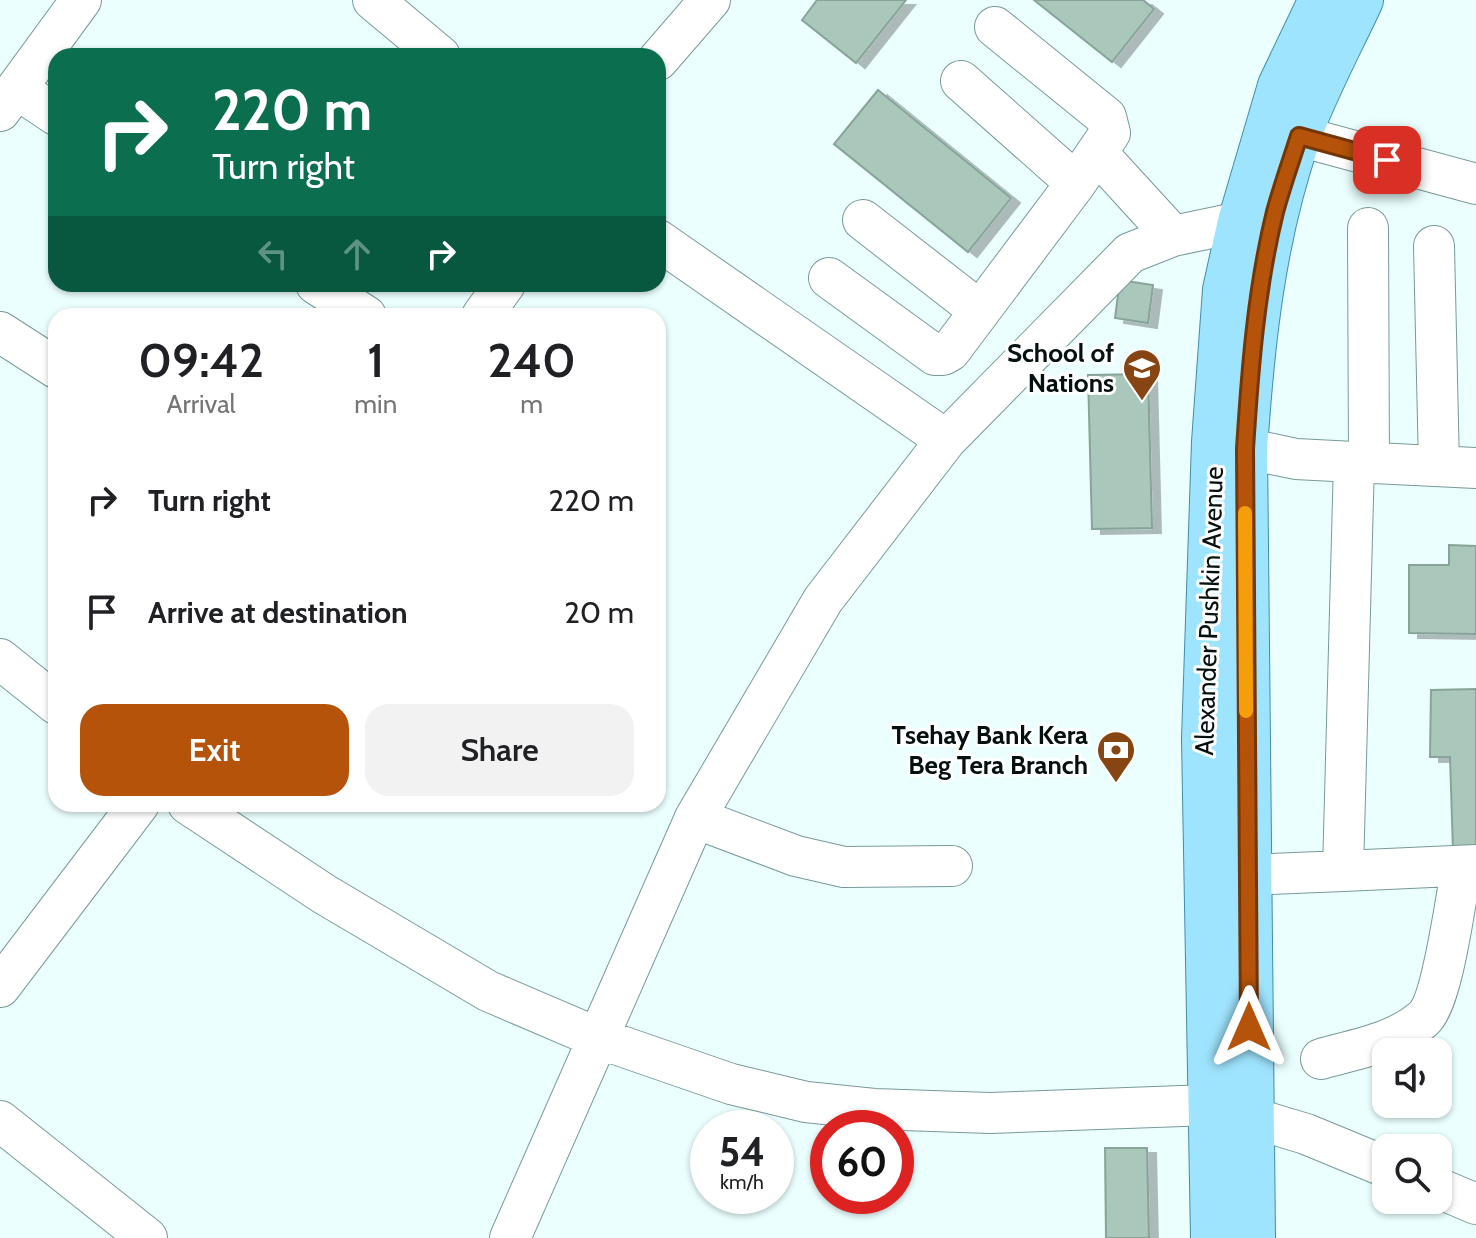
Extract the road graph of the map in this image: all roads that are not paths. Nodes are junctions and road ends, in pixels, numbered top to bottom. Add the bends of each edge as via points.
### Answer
1 (81, 0) edge
2 (373, 0) edge
3 (710, 0) edge
4 (1321, 0) edge
5 (1361, 0) edge
6 (995, 27) dead end
7 (430, 48) edge
8 (666, 51) edge
9 (961, 81) dead end
10 (9, 100) edge
11 (48, 112) edge
12 (1299, 136) junction
13 (1087, 168) junction
14 (1476, 184) edge
15 (863, 220) dead end
16 (1240, 222) junction
17 (1368, 228) dead end
18 (1173, 236) junction
19 (666, 246) edge
20 (1434, 246) dead end
21 (829, 278) dead end
22 (328, 292) edge
23 (354, 308) edge
24 (980, 311) junction
25 (0, 332) edge
26 (48, 363) edge
27 (946, 440) junction
28 (1229, 445) junction
29 (1361, 463) junction
30 (1457, 467) edge
31 (0, 659) edge
32 (48, 698) edge
33 (133, 812) edge
34 (200, 812) edge
35 (695, 818) junction
36 (1469, 865) edge
37 (952, 866) dead end
38 (1343, 871) junction
39 (1248, 875) junction
40 (0, 987) edge
41 (598, 1038) junction
42 (1321, 1059) dead end
43 (1230, 1112) junction
44 (0, 1121) edge
45 (1372, 1161) edge
46 (1452, 1194) edge
47 (1476, 1204) edge
48 (147, 1238) edge
49 (510, 1238) edge
50 (1213, 1238) edge
51 (1253, 1238) edge

1 - 10 street
2 - 7 street
3 - 8 street
4 - 16 main road, Alexander Pushkin Avenue via 1280,86
5 - 12 main road, Alexander Pushkin Avenue
6 - 13 street via 1106,117 1110,133
9 - 13 street
10 - 11 street
12 - 14 street
12 - 28 main road, Alexander Pushkin Avenue via 1275,212 1250,365
13 - 18 street
13 - 24 street
15 - 24 street
16 - 18 street
16 - 28 main road, Alexander Pushkin Avenue via 1225,290
17 - 29 street
18 - 27 street via 1130,253
19 - 27 street
20 - 30 street
21 - 24 street via 935,355 950,351
22 - 23 street
25 - 26 street
27 - 35 street via 823,600
28 - 29 street via 1296,459
28 - 39 main road, Alexander Pushkin Avenue
28 - 43 main road, Alexander Pushkin Avenue via 1204,739
29 - 30 street
29 - 38 street
31 - 32 street
33 - 40 street
34 - 41 street via 324,894 488,991
35 - 37 street via 796,856 844,867
35 - 41 street
36 - 38 street
36 - 42 street via 1437,993 1426,1016 1386,1041
38 - 39 street
39 - 43 main road, Alexander Pushkin Avenue
41 - 43 street via 731,1084 806,1102 990,1113
41 - 49 street
43 - 45 street via 1306,1134
43 - 50 main road, Alexander Pushkin Avenue
43 - 51 main road, Alexander Pushkin Avenue
44 - 48 street
46 - 47 street

